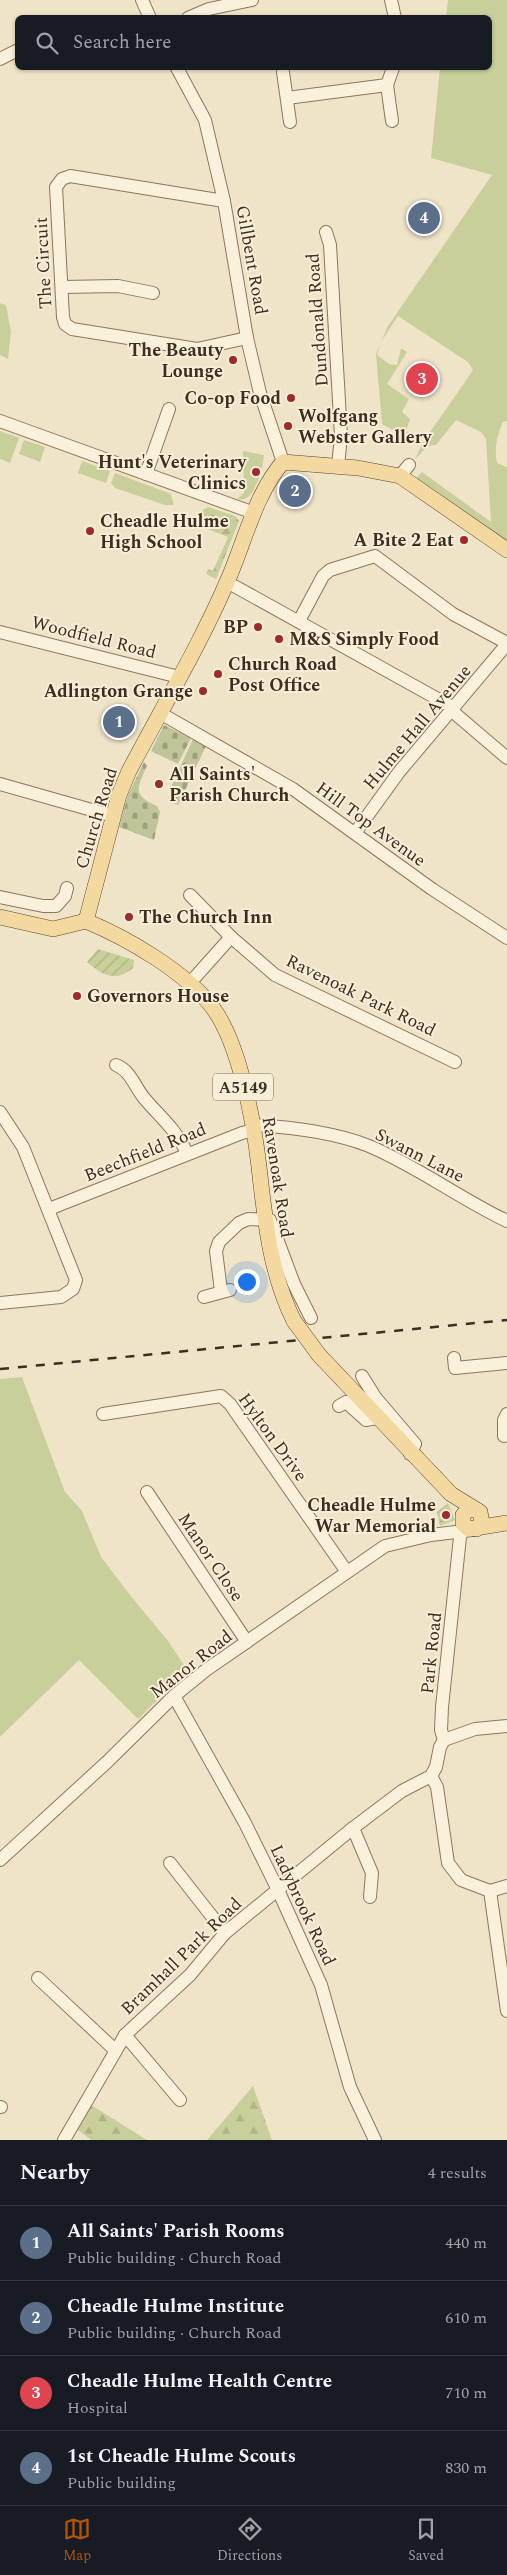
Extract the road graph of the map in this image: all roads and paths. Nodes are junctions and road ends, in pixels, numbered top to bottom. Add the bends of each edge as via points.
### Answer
1 (142, 0) edge
2 (252, 0) edge
3 (391, 0) edge
4 (149, 15) edge
5 (194, 15) edge
6 (394, 15) edge
7 (15, 52) edge
8 (0, 59) edge
9 (178, 70) edge
10 (392, 70) edge
11 (283, 72) dead end
12 (387, 85) junction
13 (287, 98) junction
14 (392, 121) dead end
15 (290, 122) dead end
16 (224, 201) junction
17 (326, 232) dead end
18 (62, 288) junction
19 (150, 289) dead end
20 (247, 338) junction
21 (169, 409) dead end
22 (0, 421) edge
23 (283, 462) junction
24 (338, 466) junction
25 (146, 474) junction
26 (254, 513) junction
27 (507, 550) edge
28 (227, 582) junction
29 (299, 621) junction
30 (0, 632) edge
31 (507, 644) edge
32 (179, 677) junction
33 (453, 710) junction
34 (160, 713) junction
35 (507, 758) edge
36 (0, 784) edge
37 (113, 816) junction
38 (355, 833) junction
39 (67, 888) dead end
40 (190, 895) dead end
41 (0, 897) edge
42 (0, 916) edge
43 (86, 921) junction
44 (231, 937) junction
45 (507, 938) edge
46 (189, 984) junction
47 (456, 1062) dead end
48 (116, 1065) dead end
49 (0, 1112) edge
50 (253, 1128) junction
51 (187, 1154) junction
52 (49, 1210) junction
53 (265, 1220) junction
54 (507, 1221) edge
55 (204, 1297) dead end
56 (0, 1303) edge
57 (311, 1318) dead end
58 (454, 1358) dead end
59 (507, 1364) edge
60 (362, 1376) dead end
61 (338, 1406) dead end
62 (103, 1414) dead end
63 (507, 1414) edge
64 (377, 1418) junction
65 (504, 1436) dead end
66 (410, 1454) junction
67 (147, 1492) dead end
68 (471, 1521) junction
69 (507, 1521) edge
70 (347, 1572) junction
71 (247, 1642) junction
72 (174, 1696) junction
73 (507, 1726) edge
74 (444, 1740) junction
75 (431, 1776) junction
76 (353, 1828) junction
77 (0, 1860) edge
78 (170, 1863) dead end
79 (507, 1886) edge
80 (278, 1890) junction
81 (490, 1891) junction
82 (370, 1897) dead end
83 (226, 1933) junction
84 (38, 1978) dead end
85 (507, 2011) edge
86 (125, 2035) junction
87 (116, 2050) junction
88 (180, 2100) dead end
89 (64, 2140) edge
90 (374, 2140) edge

1 - 4 street
2 - 5 street via 209,8
3 - 6 street
7 - 8 street
9 - 16 street, Gillbent Road via 205,120
10 - 12 street
11 - 13 street
12 - 13 street
12 - 14 street
13 - 15 street
16 - 18 street, The Circuit via 70,176 62,179 56,187
16 - 20 street, Gillbent Road
17 - 24 street, Dundonald Road via 330,245 340,404
18 - 19 street via 118,286
18 - 20 street, The Circuit via 65,324 72,329 196,350
20 - 23 street, Gillbent Road via 260,393
21 - 25 street
22 - 25 street
23 - 24 main road
23 - 26 main road, Church Road via 272,475
24 - 27 main road via 405,471
25 - 26 street
26 - 28 main road, Church Road
28 - 29 street
28 - 32 main road, Church Road
29 - 31 street via 323,576 330,570 376,556 453,614
29 - 33 street
30 - 32 street, Woodfield Road
31 - 33 street, Hulme Hall Avenue
32 - 34 main road, Church Road
33 - 35 street
33 - 38 street, Hulme Hall Avenue via 399,772
34 - 37 main road, Church Road via 129,771
34 - 38 street, Hill Top Avenue via 260,769
36 - 37 street
37 - 43 main road, Church Road
38 - 45 street, Hill Top Avenue
39 - 41 street via 66,896 56,906
40 - 44 street, Ravenoak Park Road
42 - 43 main road via 53,929
43 - 46 main road, Ravenoak Road / A5149 via 118,934
44 - 46 street
44 - 47 street, Ravenoak Park Road via 275,974
46 - 50 main road, Ravenoak Road / A5149 via 213,1008 227,1035
48 - 51 street via 131,1071 146,1100 168,1123
49 - 52 street via 23,1147
50 - 51 street, Beechfield Road
50 - 53 main road, Ravenoak Road / A5149
50 - 54 street, Swann Lane via 283,1127 369,1146
51 - 52 street, Beechfield Road
52 - 56 street via 74,1271 73,1289 61,1297
53 - 55 street via 248,1219 239,1223 219,1242 216,1250 226,1290
53 - 57 street via 270,1220 273,1225 294,1284
53 - 64 main road, Ravenoak Road / A5149, bridge via 275,1272 294,1321 319,1355
58 - 59 street via 456,1368
60 - 66 street via 374,1398 415,1444
61 - 64 street, Ravenoak Road via 346,1402 366,1420
62 - 70 street, Hylton Drive via 220,1396 230,1404
63 - 65 street
64 - 66 main road, Ravenoak Road / A5149
66 - 68 main road, Ravenoak Road / A5149 via 451,1494
67 - 71 street, Manor Close
68 - 69 main road, A5149
68 - 70 street, Manor Road via 385,1546
68 - 74 street, Park Road via 460,1537 442,1707
70 - 71 street, Manor Road
71 - 72 street, Manor Road
72 - 77 street, Manor Road
72 - 80 street, Ladybrook Road via 246,1823
73 - 74 street via 481,1728
74 - 75 street, Park Road
75 - 76 street, Bramhall Park Road via 402,1791
75 - 81 street via 437,1787 448,1863 461,1880
76 - 80 street, Bramhall Park Road
76 - 82 street via 372,1873
78 - 83 street
79 - 81 street
80 - 83 street, Bramhall Park Road
80 - 90 street, Ladybrook Road via 321,1985 350,2087
81 - 85 street
83 - 86 street, Bramhall Park Road via 190,1975
84 - 87 street
86 - 87 street, Bramhall Park Road
86 - 88 street
87 - 89 street, Bramhall Park Road

